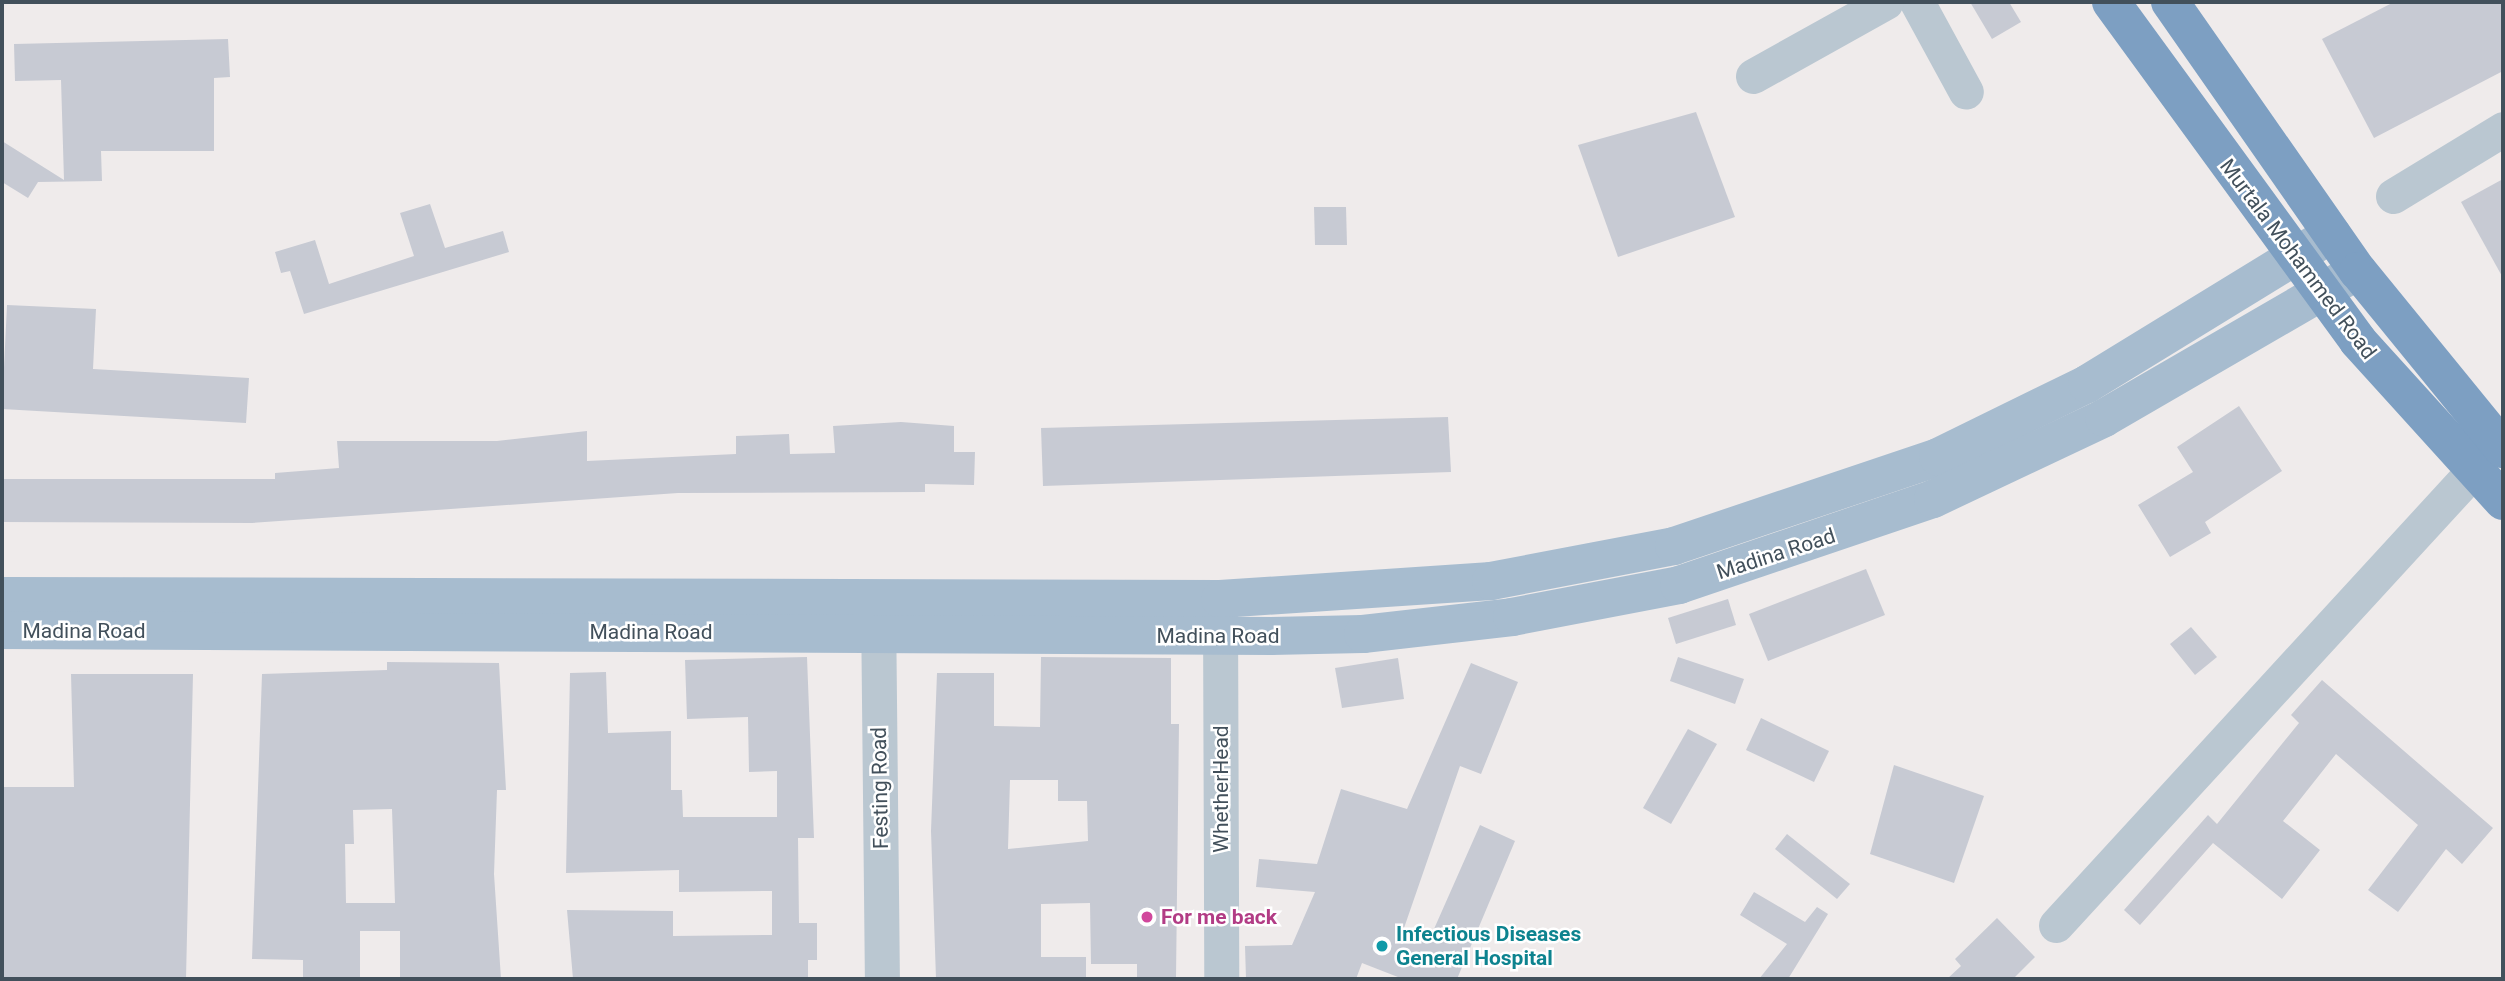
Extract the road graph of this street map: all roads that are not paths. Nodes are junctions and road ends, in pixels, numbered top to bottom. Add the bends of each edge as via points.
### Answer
1 (1886, 2) edge
2 (1917, 2) edge
3 (2111, 2) edge
4 (2170, 2) edge
5 (1753, 76) dead end
6 (1966, 92) dead end
7 (2503, 129) edge
8 (2393, 196) dead end
9 (2332, 234) junction
10 (2295, 257) junction
11 (2358, 271) junction
12 (2320, 292) junction
13 (2488, 460) edge
14 (2503, 501) edge
15 (2, 596) edge
16 (878, 614) junction
17 (534, 615) junction
18 (1220, 617) junction
19 (2, 630) edge
20 (2056, 925) dead end
21 (882, 979) edge
22 (1221, 979) edge

1 - 5 street
2 - 6 street
3 - 10 highway, Murtala Mohammed Road
4 - 9 highway, Murtala Mohammed Road
7 - 8 street
9 - 10 main road, Madina Road
9 - 11 highway, Murtala Mohammed Road
10 - 12 highway, Murtala Mohammed Road
10 - 18 main road, Madina Road via 2009,425 1798,509 1674,546 1491,581
11 - 12 main road, Madina Road
11 - 13 highway, Murtala Mohammed Road
12 - 13 highway, Murtala Mohammed Road
12 - 18 main road, Madina Road via 2104,418 1956,489 1679,585 1425,628
13 - 14 highway, Murtala Mohammed Road
13 - 20 street
15 - 17 main road, Madina Road
16 - 17 main road, Madina Road
16 - 18 main road, Madina Road
16 - 21 street, Festing Road
17 - 19 main road, Madina Road
18 - 22 street, WhetherHead

